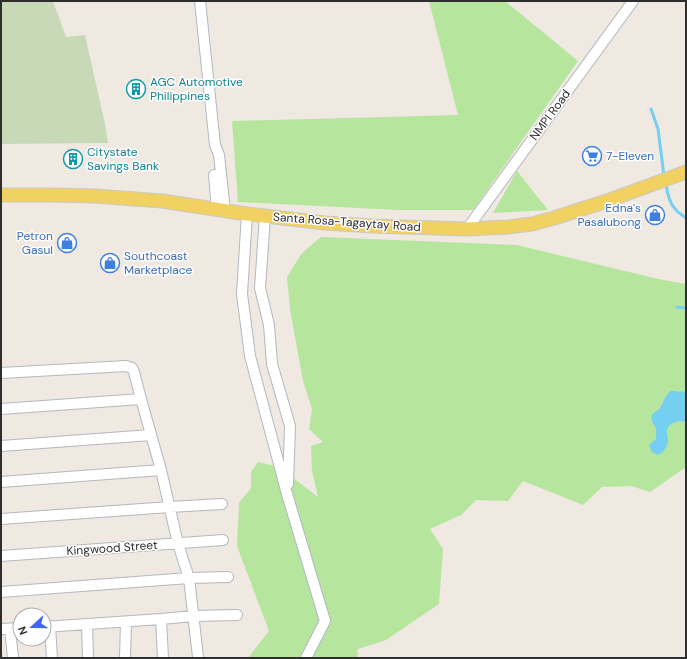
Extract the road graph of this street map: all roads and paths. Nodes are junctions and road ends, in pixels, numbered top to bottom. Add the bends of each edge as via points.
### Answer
1 (200, 1) edge
2 (633, 1) edge
3 (682, 173) edge
4 (1, 195) edge
5 (221, 210) junction
6 (247, 214) junction
7 (265, 216) junction
8 (467, 229) junction
9 (1, 373) edge
10 (141, 399) junction
11 (1, 409) edge
12 (151, 435) junction
13 (1, 446) edge
14 (161, 470) junction
15 (1, 482) edge
16 (287, 494) junction
17 (222, 504) dead end
18 (170, 507) junction
19 (1, 519) edge
20 (223, 540) dead end
21 (178, 544) junction
22 (1, 556) edge
23 (228, 577) dead end
24 (189, 578) junction
25 (1, 592) edge
26 (237, 615) dead end
27 (194, 616) junction
28 (161, 620) junction
29 (126, 622) junction
30 (87, 624) junction
31 (52, 626) edge
32 (10, 629) edge
33 (50, 647) edge
34 (198, 657) edge
35 (13, 658) edge
36 (52, 658) edge
37 (88, 658) edge
38 (125, 658) edge
39 (164, 658) edge
40 (306, 658) edge

1 - 5 street via 215,145 212,156
2 - 8 street, NMPI Road
3 - 8 main road, Santa Rosa-Tagaytay Road via 601,203 532,224
4 - 5 main road, Santa Rosa-Tagaytay Road via 95,196 162,201
5 - 6 main road, Santa Rosa-Tagaytay Road
6 - 7 main road, Santa Rosa-Tagaytay Road
6 - 16 street via 242,294 250,356
7 - 8 main road, Santa Rosa-Tagaytay Road via 325,223
7 - 16 street via 260,288 269,325 272,364 290,426
9 - 10 street via 126,366 134,372
10 - 11 street
10 - 12 street
12 - 13 street
12 - 14 street
14 - 15 street
14 - 18 street
16 - 40 street via 325,621
17 - 18 street
18 - 19 street
18 - 21 street
20 - 21 street, Kingwood Street
21 - 22 street, Kingwood Street
21 - 24 street
23 - 24 street
24 - 25 street
24 - 27 street
26 - 27 street
27 - 28 street
27 - 34 street
28 - 29 street
28 - 39 street
29 - 30 street
29 - 38 street
30 - 31 street
30 - 37 street
32 - 35 street
33 - 36 street

